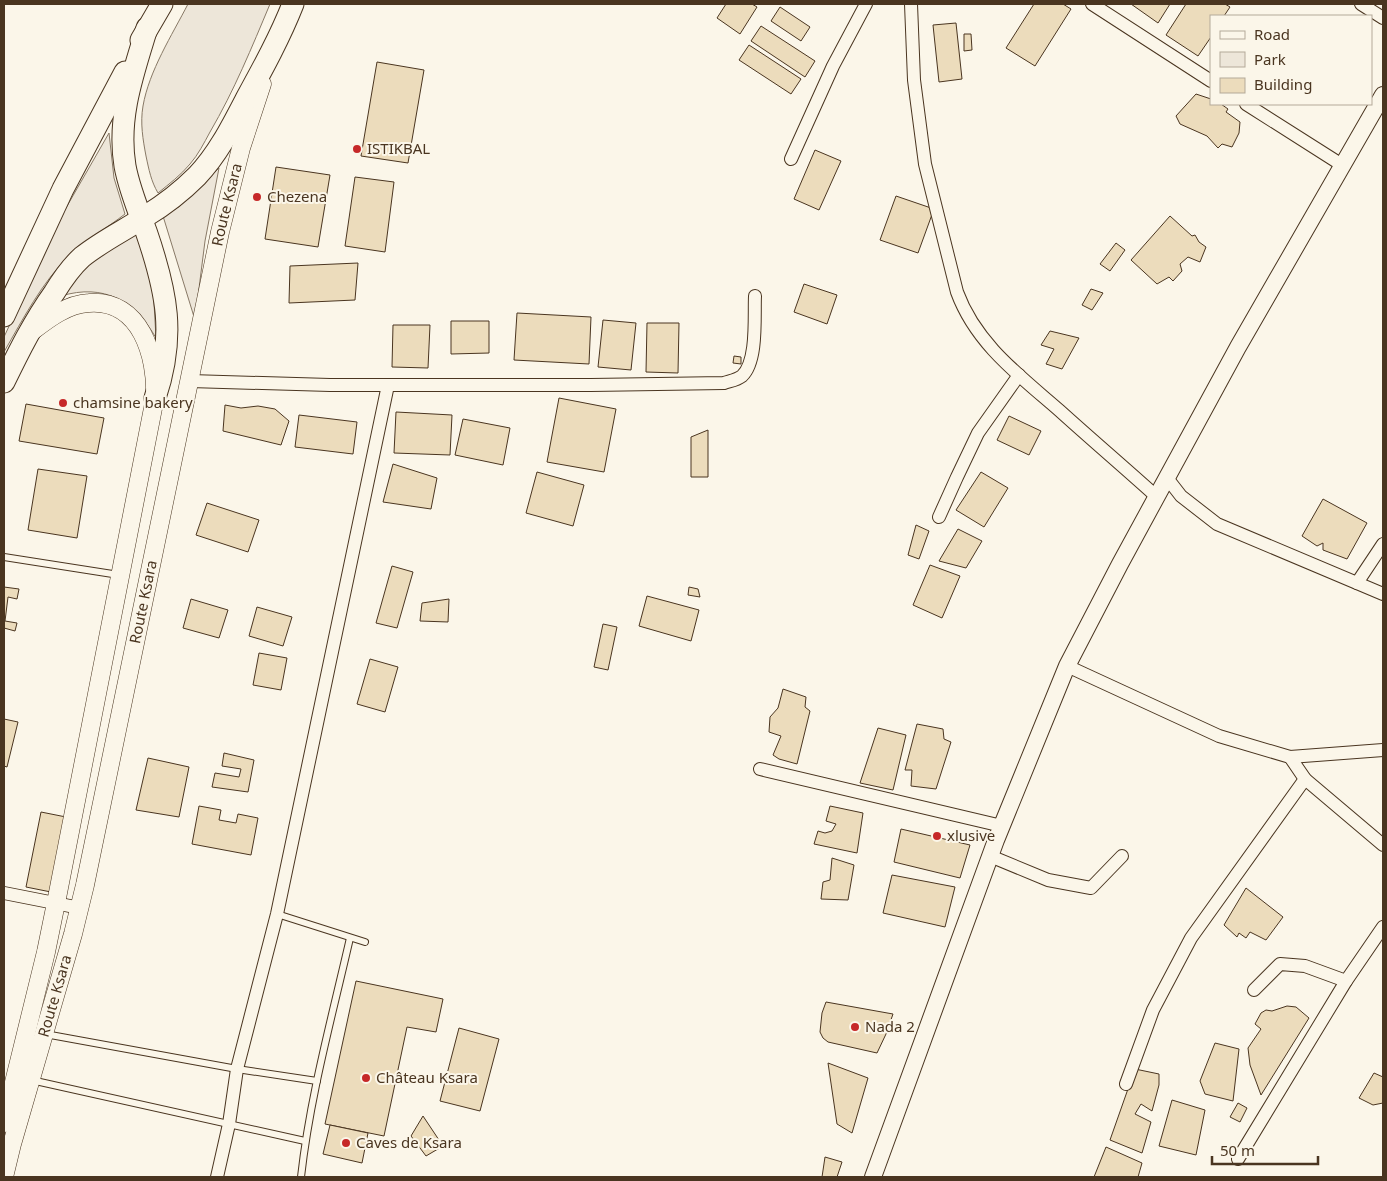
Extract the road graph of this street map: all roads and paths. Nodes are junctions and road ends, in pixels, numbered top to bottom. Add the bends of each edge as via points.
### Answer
1 (162, 4) edge
2 (293, 4) edge
3 (866, 4) edge
4 (911, 4) edge
5 (1092, 4) edge
6 (1361, 4) edge
7 (1383, 18) edge
8 (284, 26) junction
9 (147, 28) junction
10 (1210, 80) edge
11 (1383, 95) edge
12 (1248, 105) edge
13 (791, 158) dead end
14 (1342, 166) junction
15 (142, 219) junction
16 (755, 296) dead end
17 (4, 316) edge
18 (26, 335) junction
19 (1019, 375) junction
20 (190, 381) junction
21 (4, 382) edge
22 (388, 385) junction
23 (155, 398) junction
24 (1167, 478) junction
25 (1157, 497) junction
26 (939, 517) dead end
27 (1383, 544) edge
28 (4, 557) edge
29 (120, 575) junction
30 (1357, 584) junction
31 (1383, 594) edge
32 (1067, 666) junction
33 (1383, 750) edge
34 (1290, 757) junction
35 (760, 769) dead end
36 (1305, 779) junction
37 (1002, 826) junction
38 (1383, 845) edge
39 (990, 856) junction
40 (1122, 856) dead end
41 (4, 893) edge
42 (56, 903) junction
43 (80, 908) junction
44 (276, 914) junction
45 (1383, 927) edge
46 (350, 938) junction
47 (365, 942) dead end
48 (1346, 981) junction
49 (1254, 990) dead end
50 (26, 1030) junction
51 (44, 1034) junction
52 (237, 1069) junction
53 (22, 1078) junction
54 (317, 1081) junction
55 (1126, 1084) dead end
56 (4, 1122) edge
57 (229, 1124) junction
58 (305, 1141) junction
59 (1238, 1159) dead end
60 (4, 1177) edge
61 (217, 1177) edge
62 (301, 1177) edge
63 (873, 1177) edge

1 - 9 highway
2 - 8 highway
3 - 13 street via 833,66
4 - 19 street via 914,80 925,164 957,292 964,311 982,337
5 - 10 street
6 - 7 street
8 - 15 highway via 227,136 207,166 174,197
8 - 20 main road, Route Ksara via 254,107 230,190
9 - 15 highway via 128,90 123,128 125,166
9 - 17 highway via 63,189
11 - 14 street
12 - 14 street
14 - 24 street
15 - 18 highway via 104,241 73,266
15 - 23 highway via 164,289 168,324 163,374
16 - 22 street via 750,362 741,377 724,383
18 - 21 highway
18 - 23 main road, Route Ksara via 74,306 100,303 122,310 146,340 154,368
19 - 25 street
19 - 26 street via 978,433
20 - 22 street
20 - 43 main road, Route Ksara
22 - 44 street
23 - 29 main road, Route Ksara
24 - 25 street
24 - 30 street via 1181,496 1217,524
25 - 32 street
27 - 30 street
28 - 29 lane
29 - 42 main road, Route Ksara
30 - 31 street
32 - 34 street via 1219,736
32 - 37 street
33 - 34 street
34 - 36 street
35 - 37 street
36 - 38 street
36 - 55 street via 1191,938 1153,1010
37 - 39 street
39 - 40 street via 1048,880 1091,888
39 - 63 street
41 - 42 street
42 - 43 street
42 - 50 main road, Route Ksara
43 - 51 main road, Route Ksara
44 - 46 lane
44 - 52 street
45 - 48 street
46 - 47 lane
46 - 54 lane
48 - 49 street via 1305,966 1280,964
48 - 59 street
50 - 51 main road
50 - 53 main road, Route Ksara
51 - 52 lane
51 - 53 main road, Route Ksara
52 - 54 lane
52 - 57 street
53 - 56 main road, Route Ksara
53 - 57 lane
53 - 60 main road, Route Ksara
54 - 58 lane
57 - 58 lane
57 - 61 street
58 - 62 lane

